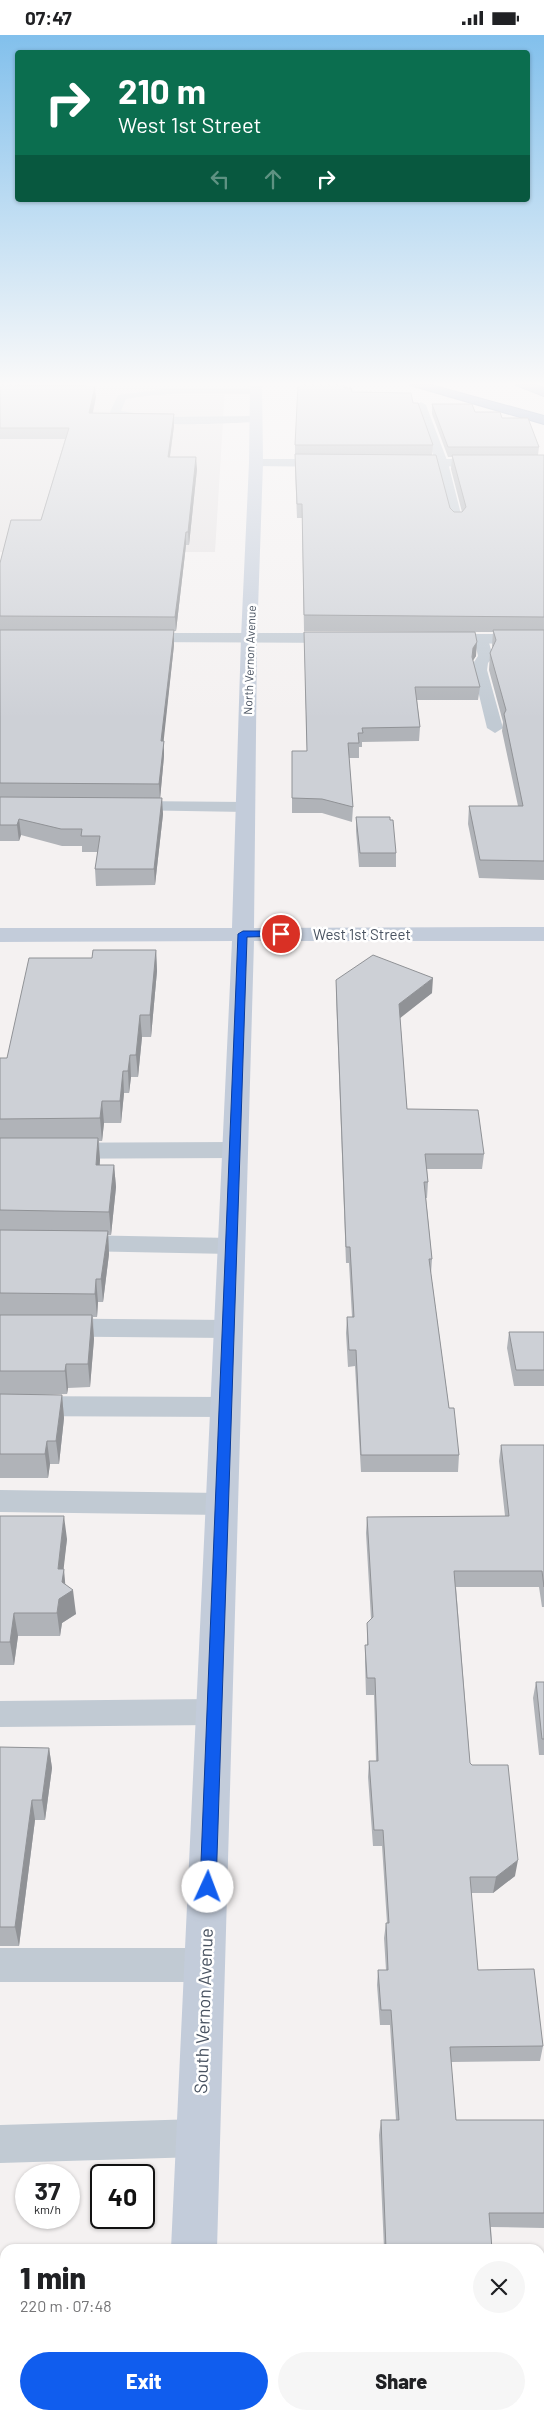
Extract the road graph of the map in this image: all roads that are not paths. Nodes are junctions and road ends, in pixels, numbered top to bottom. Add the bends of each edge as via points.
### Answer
1 (255, 496) edge
2 (450, 496) edge
3 (457, 522) edge
4 (120, 638) edge
5 (249, 638) junction
6 (355, 639) edge
7 (423, 639) edge
8 (481, 639) junction
9 (544, 639) edge
10 (495, 728) dead end
11 (116, 807) edge
12 (246, 807) junction
13 (243, 934) junction
14 (544, 934) edge
15 (0, 935) edge
16 (0, 1151) edge
17 (235, 1151) junction
18 (50, 1243) edge
19 (231, 1246) junction
20 (0, 1327) edge
21 (229, 1329) junction
22 (0, 1406) edge
23 (226, 1407) junction
24 (0, 1501) edge
25 (222, 1504) junction
26 (214, 1712) junction
27 (0, 1714) edge
28 (0, 1965) edge
29 (205, 1965) junction
30 (198, 2138) junction
31 (0, 2144) edge
32 (194, 2244) edge

1 - 5 street, North Vernon Avenue
2 - 3 lane
4 - 5 street
5 - 6 street
5 - 12 street, North Vernon Avenue
7 - 8 street
8 - 9 street
8 - 10 lane via 486,657 480,670
11 - 12 lane
12 - 13 street, North Vernon Avenue
13 - 14 street, West 1st Street
13 - 15 street, West 1st Street
13 - 17 street, South Vernon Avenue
16 - 17 street
17 - 19 street, South Vernon Avenue
18 - 19 lane
19 - 21 street, South Vernon Avenue
20 - 21 lane
21 - 23 street, South Vernon Avenue
22 - 23 lane
23 - 25 street, South Vernon Avenue
24 - 25 lane
25 - 26 street, South Vernon Avenue
26 - 27 lane
26 - 29 street, South Vernon Avenue
28 - 29 lane
29 - 30 street, South Vernon Avenue
30 - 31 lane
30 - 32 street, South Vernon Avenue

